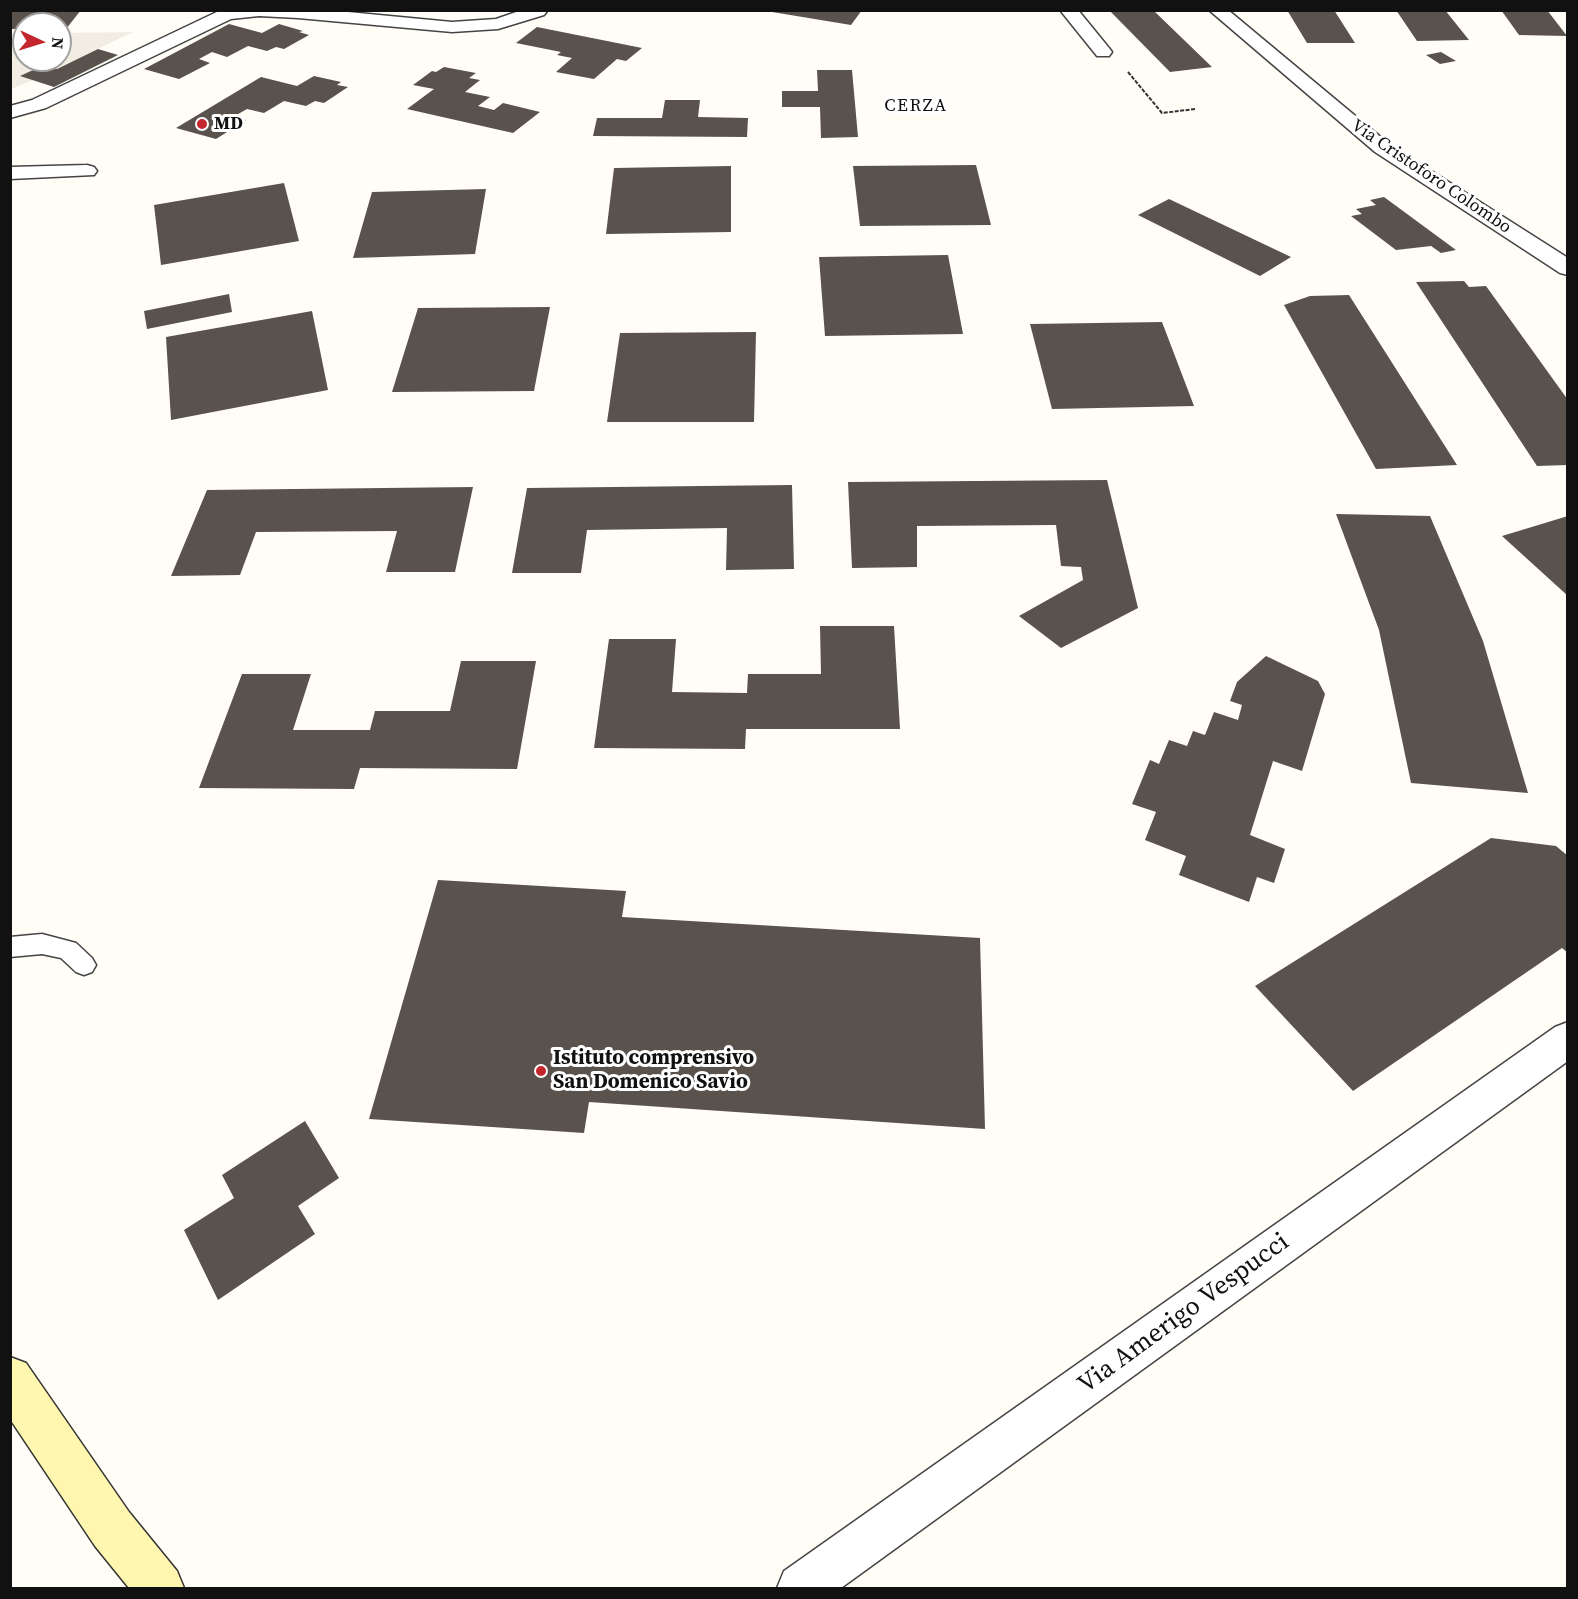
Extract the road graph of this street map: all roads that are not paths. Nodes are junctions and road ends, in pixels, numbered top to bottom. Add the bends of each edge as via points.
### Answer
1 (1068, 10) edge
2 (1217, 10) edge
3 (538, 11) edge
4 (1102, 52) road end
5 (10, 112) edge
6 (87, 171) dead end
7 (10, 173) edge
8 (1568, 268) edge
9 (10, 947) edge
10 (84, 965) dead end
11 (1568, 1039) edge
12 (10, 1379) edge
13 (160, 1588) edge
14 (801, 1588) edge

1 - 4 street
2 - 8 street, Via Cristoforo Colombo via 1382,148
3 - 5 street via 498,24 452,27 298,13 227,14 39,104
6 - 7 street
9 - 10 lane via 42,944 68,950
11 - 14 street, Via Amerigo Vespucci
12 - 13 main road via 112,1529

